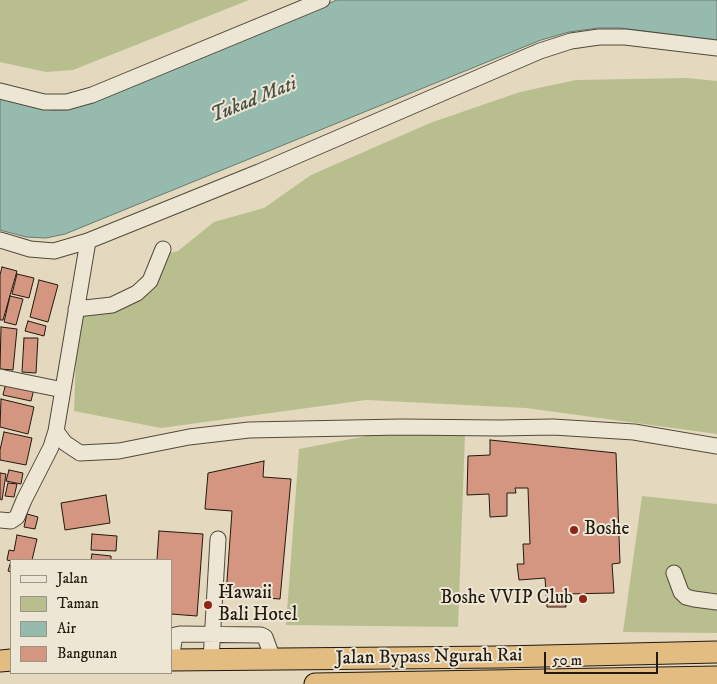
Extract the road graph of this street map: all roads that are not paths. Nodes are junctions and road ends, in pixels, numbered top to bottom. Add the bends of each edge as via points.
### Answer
1 (322, 0) edge
2 (717, 48) edge
3 (0, 91) edge
4 (0, 240) edge
5 (88, 241) junction
6 (163, 249) dead end
7 (76, 309) junction
8 (0, 377) edge
9 (63, 390) junction
10 (56, 431) junction
11 (717, 446) edge
12 (0, 520) edge
13 (218, 539) dead end
14 (674, 573) dead end
15 (717, 602) edge
16 (212, 634) junction
17 (717, 652) edge
18 (172, 654) edge
19 (272, 659) junction
20 (172, 660) edge
21 (211, 660) junction
22 (715, 680) edge
23 (503, 682) edge
24 (315, 684) edge
25 (361, 684) edge

1 - 3 street via 67,102 44,102
2 - 5 street via 625,37 571,41 540,51 259,172
4 - 5 street via 30,249 54,251
5 - 7 street
6 - 7 street via 150,281 137,293 112,305
7 - 9 street
8 - 9 street
9 - 10 street
10 - 11 street via 65,443 80,453 119,451 189,437 249,430 401,427 553,427 634,432
10 - 12 street via 17,517 11,521
13 - 16 street
14 - 15 street via 686,597
16 - 18 street via 175,636
16 - 19 street via 265,637
16 - 21 street
17 - 19 highway, Jalan Bypass Ngurah Rai via 501,658
19 - 21 highway, Jalan Bypass Ngurah Rai
20 - 21 highway, Jalan Bypass Ngurah Rai
22 - 23 highway, Jalan Bypass Ngurah Rai
23 - 25 highway, Jalan Bypass Ngurah Rai
24 - 25 highway, Jalan Bypass Ngurah Rai

